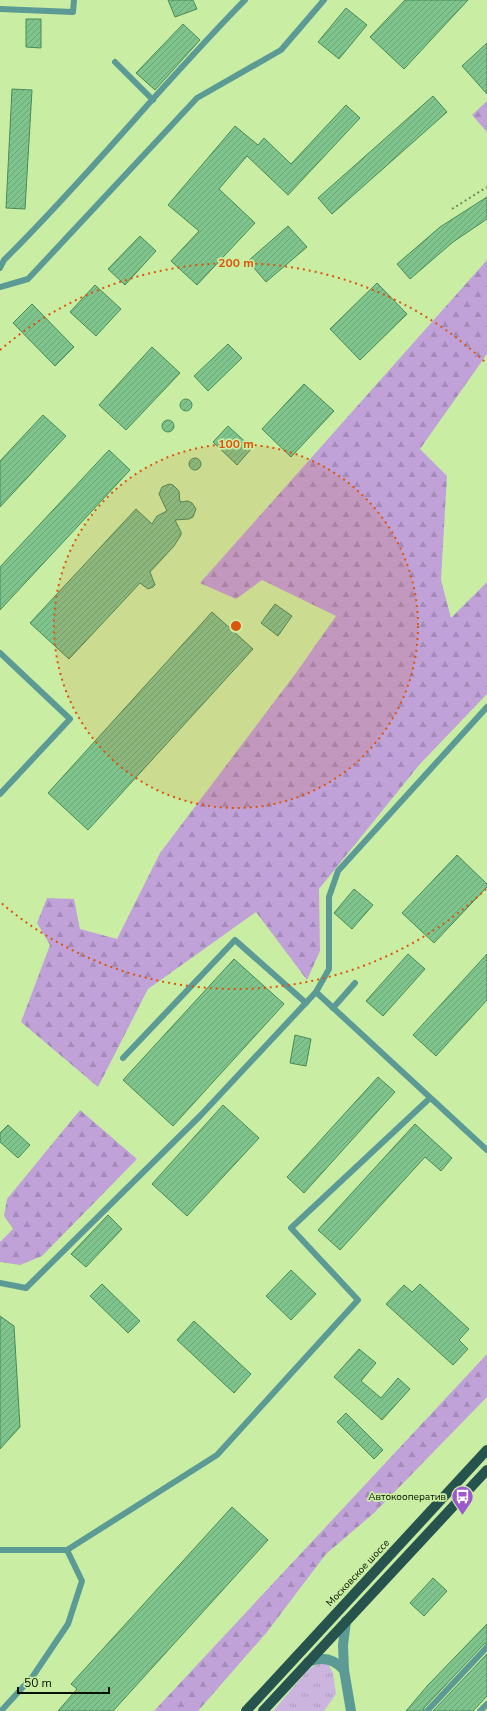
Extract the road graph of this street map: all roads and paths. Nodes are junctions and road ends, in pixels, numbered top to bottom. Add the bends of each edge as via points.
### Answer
1 (74, 0) edge
2 (245, 0) edge
3 (324, 0) edge
4 (0, 9) edge
5 (115, 62) dead end
6 (153, 100) junction
7 (487, 187) edge
8 (452, 209) dead end
9 (0, 268) edge
10 (0, 287) edge
11 (0, 653) edge
12 (487, 707) edge
13 (0, 794) edge
14 (355, 983) dead end
15 (316, 992) junction
16 (306, 1003) junction
17 (333, 1008) junction
18 (123, 1058) dead end
19 (430, 1098) junction
20 (487, 1150) edge
21 (0, 1283) edge
22 (487, 1450) edge
23 (487, 1470) edge
24 (0, 1550) edge
25 (66, 1550) junction
26 (346, 1621) junction
27 (487, 1647) edge
28 (308, 1662) junction
29 (344, 1670) junction
30 (487, 1704) edge
31 (349, 1708) edge
32 (1, 1711) edge
33 (246, 1711) edge
34 (263, 1711) edge
35 (427, 1711) edge
36 (480, 1711) edge

1 - 4 lane via 72,12
2 - 6 lane
3 - 10 lane via 281,50 197,98 28,279
5 - 6 lane
6 - 9 lane via 4,260
7 - 8 path
11 - 13 lane via 70,719
12 - 15 lane via 338,870 329,897 329,969
14 - 17 lane
15 - 16 lane
15 - 17 lane
16 - 18 lane via 235,940
16 - 21 lane via 201,1116 26,1288
17 - 19 lane
19 - 20 lane
19 - 25 lane via 292,1228 358,1300 217,1456
22 - 33 main road, Московское шоссе
23 - 26 main road
24 - 25 lane
25 - 32 lane via 82,1580 68,1624 33,1676
26 - 28 main road
26 - 29 street via 343,1645
27 - 35 lane
28 - 29 street via 328,1659
28 - 34 main road
29 - 31 street
30 - 36 lane

